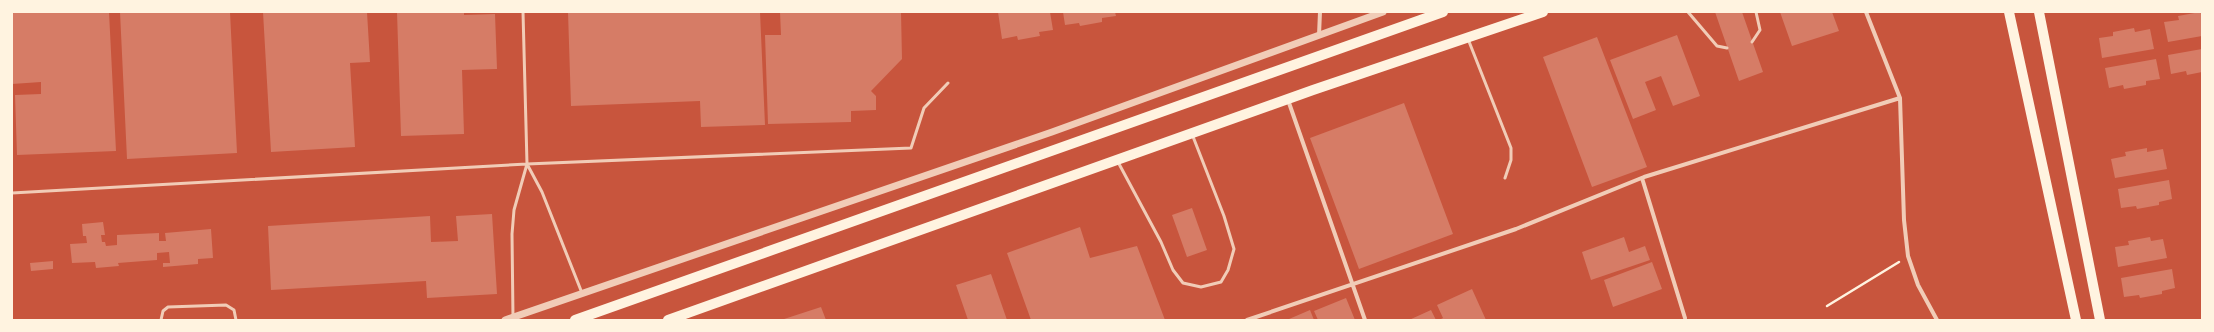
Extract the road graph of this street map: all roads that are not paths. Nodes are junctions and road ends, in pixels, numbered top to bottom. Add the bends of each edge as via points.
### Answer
1 (523, 12) edge
2 (1320, 12) edge
3 (1383, 12) edge
4 (1443, 12) edge
5 (1543, 12) edge
6 (1688, 12) edge
7 (1756, 12) edge
8 (1866, 12) edge
9 (2009, 12) edge
10 (2039, 12) edge
11 (1319, 35) junction
12 (1468, 39) junction
13 (1752, 42) dead end
14 (1728, 48) dead end
15 (948, 83) dead end
16 (1900, 98) junction
17 (1288, 99) junction
18 (1192, 134) junction
19 (1117, 161) junction
20 (526, 164) junction
21 (1505, 178) dead end
22 (1642, 178) junction
23 (12, 193) edge
24 (1352, 283) junction
25 (582, 293) junction
26 (513, 317) junction
27 (1685, 318) dead end
28 (161, 320) edge
29 (236, 320) edge
30 (505, 320) edge
31 (575, 320) edge
32 (668, 320) edge
33 (1247, 320) edge
34 (1365, 320) edge
35 (1936, 320) edge
36 (2076, 320) edge
37 (2100, 320) edge

1 - 20 lane
2 - 11 street
3 - 11 street
4 - 31 main road
5 - 12 main road
6 - 14 lane via 1717,46
7 - 13 lane via 1760,30
8 - 16 street
9 - 36 main road
10 - 37 main road
11 - 25 street via 1052,132
12 - 17 main road
12 - 21 lane via 1511,148
15 - 20 lane via 924,108 911,148
16 - 22 street
16 - 35 street via 1904,220 1908,256 1918,285
17 - 18 main road
17 - 24 street
18 - 19 main road
18 - 19 lane via 1234,249 1228,270 1221,282 1201,287 1183,283 1173,270 1161,242
19 - 32 main road
20 - 23 lane
20 - 25 lane via 542,192
20 - 26 lane via 514,210
22 - 24 street via 1516,229
22 - 27 street
24 - 33 street
24 - 34 street
25 - 26 street
26 - 30 street
28 - 29 lane via 163,311 168,307 226,305 234,310

